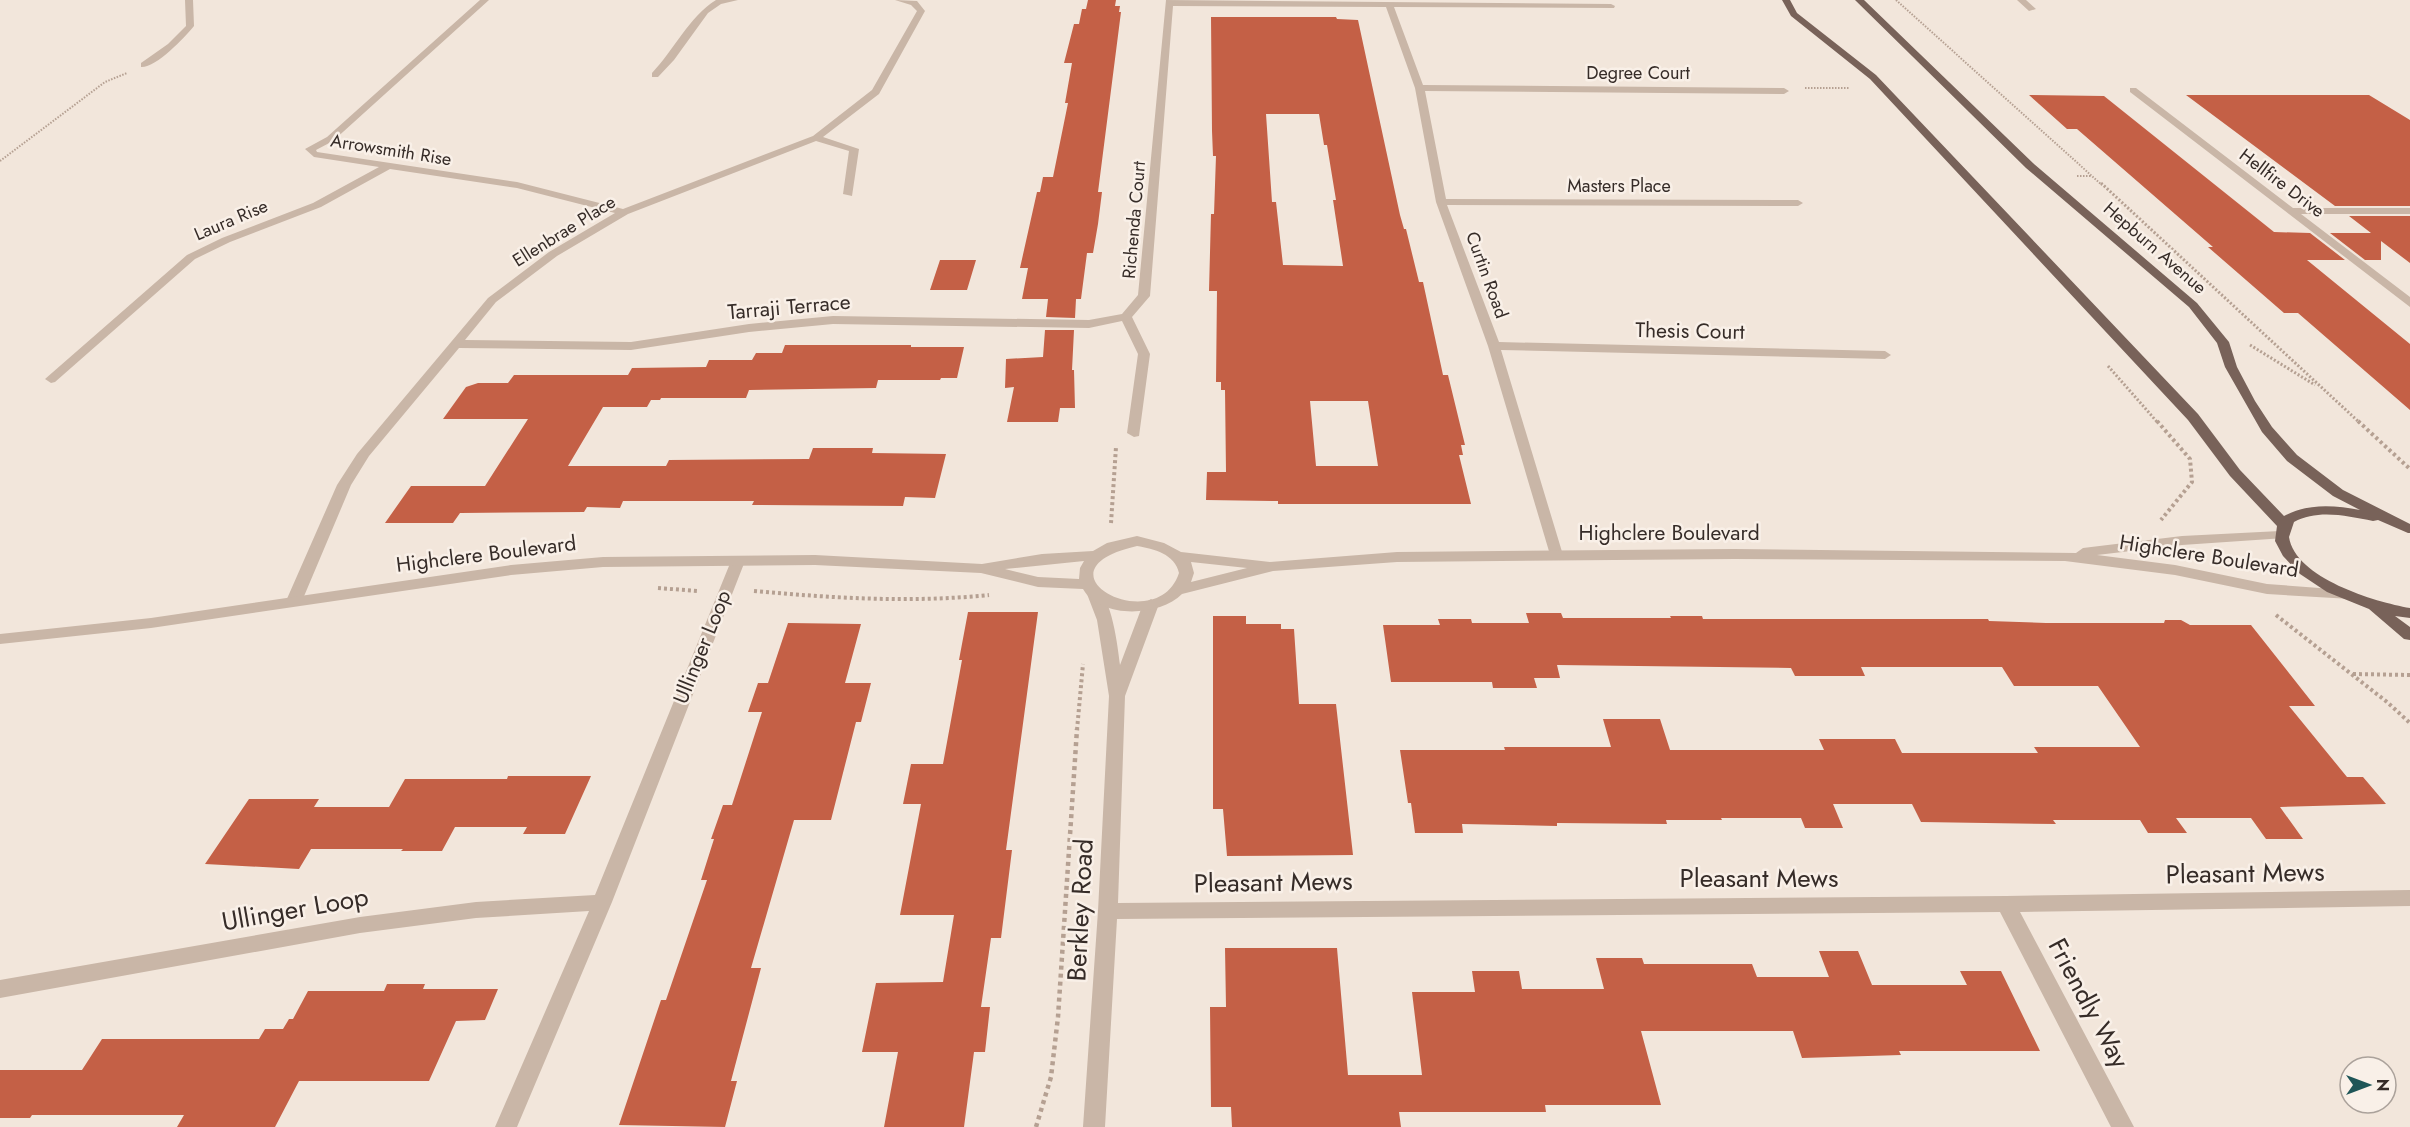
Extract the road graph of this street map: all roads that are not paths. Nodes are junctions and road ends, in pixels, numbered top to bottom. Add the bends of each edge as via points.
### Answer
1 (189, 0) edge
2 (485, 0) edge
3 (734, 0) edge
4 (898, 0) edge
5 (1786, 0) edge
6 (1859, 0) edge
7 (2021, 0) edge
8 (1170, 2) edge
9 (1389, 5) junction
10 (1611, 6) dead end
11 (2032, 9) dead end
12 (144, 65) road end
13 (655, 75) dead end
14 (1420, 88) junction
15 (2133, 90) dead end
16 (1784, 91) road end
17 (816, 138) junction
18 (386, 167) junction
19 (848, 194) dead end
20 (1441, 201) junction
21 (1798, 203) dead end
22 (2292, 211) junction
23 (2410, 211) edge
24 (624, 212) junction
25 (2410, 303) edge
26 (1126, 317) junction
27 (456, 344) junction
28 (1494, 346) junction
29 (1885, 355) dead end
30 (51, 379) dead end
31 (1134, 433) road end
32 (2409, 529) edge
33 (2282, 530) junction
34 (1556, 555) junction
35 (1094, 556) junction
36 (1179, 556) junction
37 (2065, 556) junction
38 (738, 561) junction
39 (1273, 566) junction
40 (981, 568) junction
41 (1091, 589) junction
42 (1178, 590) junction
43 (2346, 595) junction
44 (294, 601) junction
45 (1151, 604) junction
46 (2370, 604) junction
47 (2410, 613) edge
48 (2410, 634) edge
49 (0, 639) edge
50 (1117, 696) junction
51 (2410, 898) edge
52 (602, 902) junction
53 (2006, 904) junction
54 (1108, 911) junction
55 (0, 989) edge
56 (506, 1127) edge
57 (1094, 1127) edge
58 (2123, 1127) edge

1 - 12 street via 190,26
2 - 18 street, Arrowsmith Rise via 330,139 310,149 314,154
3 - 13 street via 719,2 705,11
4 - 17 street, Ellenbrae Place via 914,3 921,11 876,92
5 - 33 main road via 1794,14 1873,77 2193,417
6 - 32 main road, Hepburn Avenue via 2030,166 2193,305 2223,342 2231,367 2267,429 2292,458 2338,493
7 - 11 street
8 - 9 street
8 - 26 street, Richenda Court via 1144,296
9 - 10 street
9 - 14 street, Curtin Road
14 - 16 street, Degree Court
14 - 20 street, Curtin Road
15 - 22 street, Hellfire Drive
17 - 19 street via 854,149
17 - 24 street, Ellenbrae Place
18 - 24 street, Arrowsmith Rise via 517,186
18 - 30 street, Laura Rise via 317,205 191,257
20 - 21 street, Masters Place
20 - 28 street, Curtin Road
22 - 23 street
22 - 25 street, Hellfire Drive
24 - 27 street, Ellenbrae Place via 554,254 492,300
26 - 27 street, Tarraji Terrace via 1089,324 833,320 631,346
26 - 31 street via 1144,354
27 - 44 street, Ellenbrae Place via 364,454 344,485
28 - 29 street, Thesis Court
28 - 34 street, Curtin Road
32 - 33 main road, Hepburn Avenue via 2376,517 2315,510 2294,516
33 - 37 street, Highclere Boulevard via 2171,540
33 - 43 main road via 2281,542 2293,560 2315,579
34 - 37 street, Highclere Boulevard
34 - 39 street, Highclere Boulevard via 1397,557
35 - 36 street, Highclere Boulevard via 1113,546 1137,541 1160,546
35 - 40 street, Highclere Boulevard
35 - 41 street via 1085,574
36 - 39 street, Highclere Boulevard
36 - 42 street via 1186,573
37 - 43 street, Highclere Boulevard via 2175,570 2267,589
38 - 40 street, Highclere Boulevard via 815,560
38 - 44 street, Highclere Boulevard via 603,562 511,570
38 - 52 street, Ullinger Loop
39 - 42 street, Highclere Boulevard
40 - 41 street, Highclere Boulevard via 1038,582
41 - 45 street, Highclere Boulevard via 1106,601 1120,605
41 - 50 street, Berkley Road via 1105,620
42 - 45 street, Highclere Boulevard
43 - 46 main road
44 - 49 street, Highclere Boulevard via 151,623
45 - 50 street, Berkley Road
46 - 47 main road
46 - 48 main road
50 - 54 street, Berkley Road
51 - 53 street, Pleasant Mews
52 - 55 street, Ullinger Loop via 476,910 360,925
52 - 56 street, Ullinger Loop
53 - 54 street, Pleasant Mews
53 - 58 street, Friendly Way
54 - 57 street, Berkley Road

